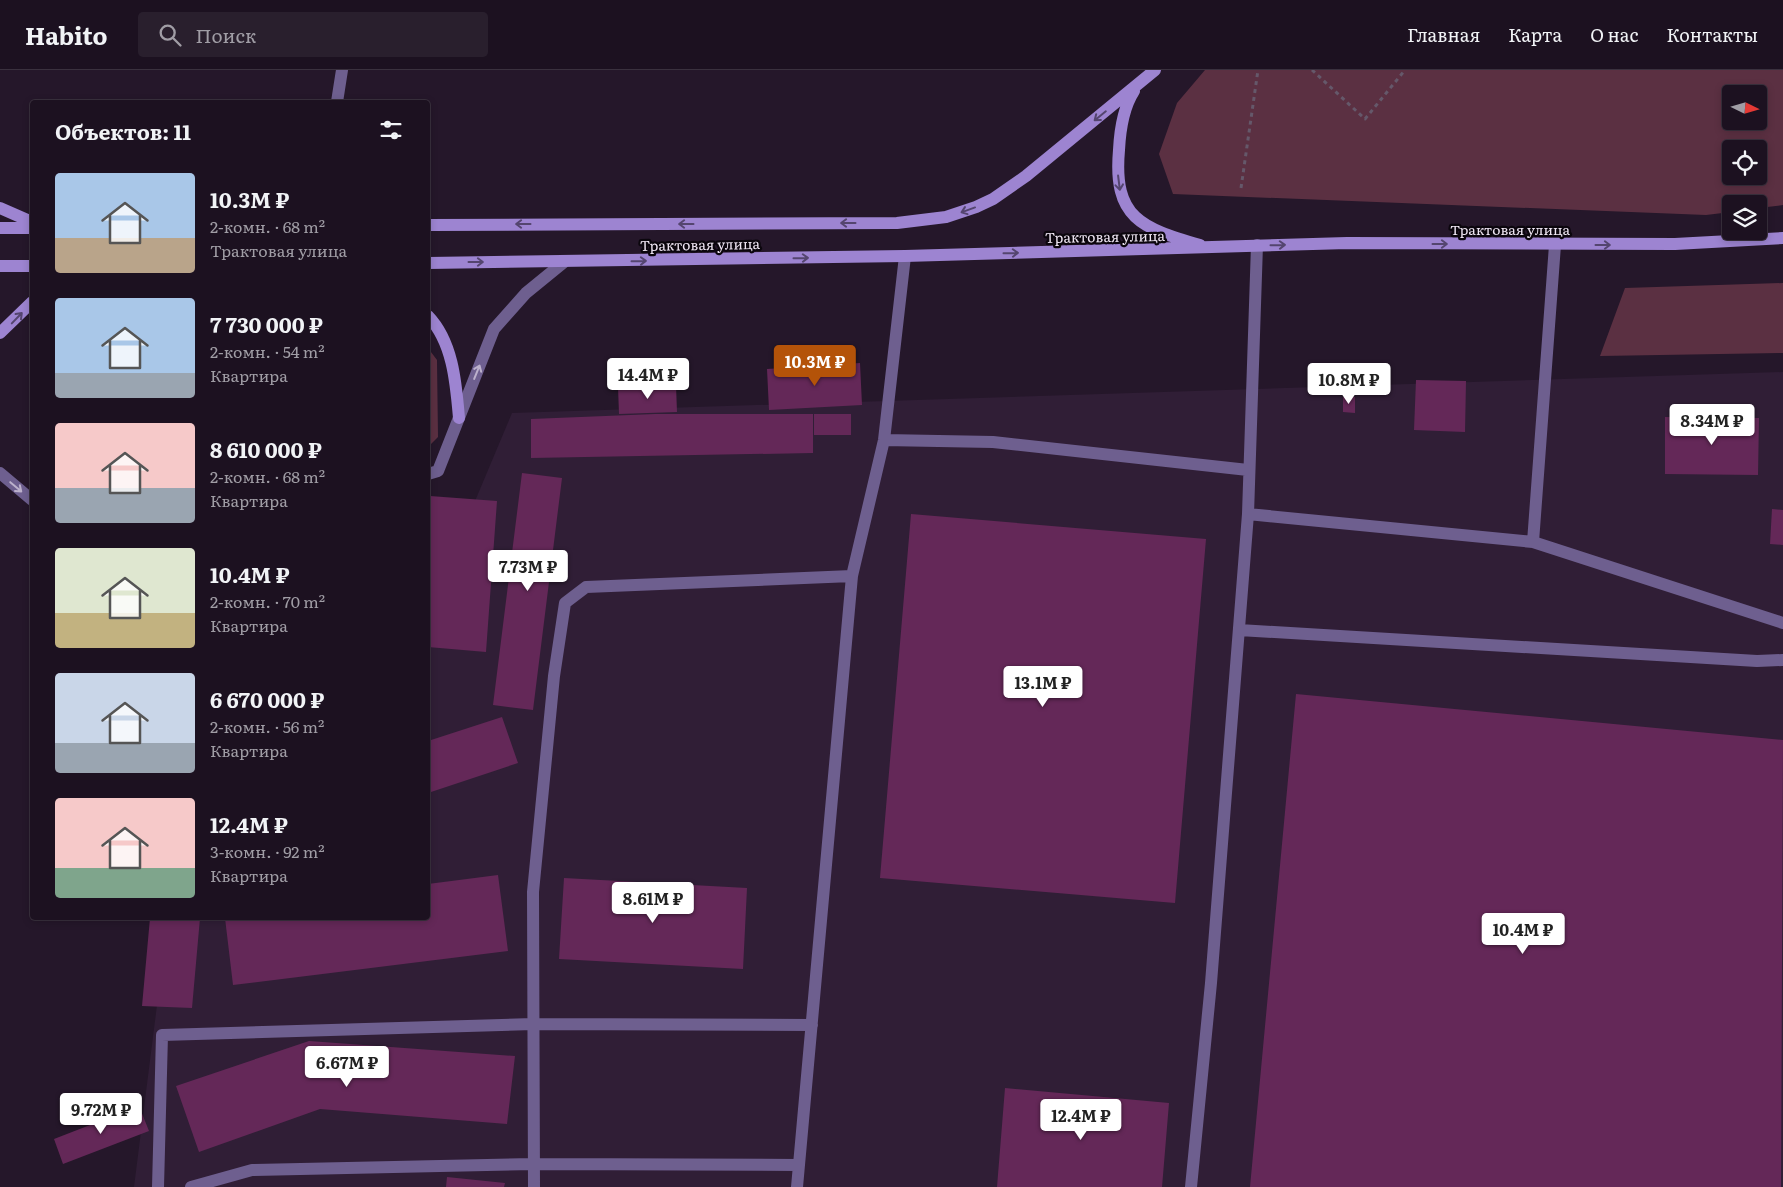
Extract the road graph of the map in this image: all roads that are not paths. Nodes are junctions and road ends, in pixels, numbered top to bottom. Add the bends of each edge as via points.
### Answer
1 (342, 70) edge
2 (1155, 70) edge
3 (1137, 85) junction
4 (337, 100) edge
5 (0, 208) edge
6 (30, 221) edge
7 (430, 225) edge
8 (0, 228) edge
9 (30, 228) edge
10 (1783, 238) edge
11 (1257, 245) junction
12 (1555, 245) junction
13 (1212, 248) junction
14 (905, 256) junction
15 (564, 262) junction
16 (430, 263) edge
17 (0, 266) edge
18 (30, 266) edge
19 (30, 304) edge
20 (430, 318) edge
21 (0, 333) edge
22 (459, 418) junction
23 (884, 440) junction
24 (1248, 470) junction
25 (0, 473) edge
26 (430, 473) edge
27 (30, 498) edge
28 (1248, 514) junction
29 (1534, 542) junction
30 (852, 576) junction
31 (1783, 623) edge
32 (1239, 630) junction
33 (1783, 660) edge
34 (533, 1024) junction
35 (812, 1025) junction
36 (533, 1164) junction
37 (800, 1165) junction
38 (158, 1187) edge
39 (191, 1187) edge
40 (534, 1187) edge
41 (798, 1187) edge
42 (1191, 1187) edge

1 - 4 street
2 - 3 main road, Трактовая улица
3 -> 7 main road, Трактовая улица via 993,199 946,217 897,223
3 -> 13 main road via 1126,108 1119,143 1118,185 1124,202 1150,229
5 - 6 main road
8 - 9 main road
12 -> 10 main road, Трактовая улица via 1675,244
11 -> 12 main road, Трактовая улица
11 - 13 main road, Трактовая улица
11 - 24 street
12 - 29 street
14 -> 13 main road, Трактовая улица
15 -> 14 main road, Трактовая улица
14 - 23 street
16 -> 15 main road, Трактовая улица
22 -> 15 street via 494,329 526,293
17 - 18 main road
21 -> 19 main road
20 - 22 main road via 439,328 450,356
22 - 26 street via 438,471
23 - 24 street via 993,442
23 - 30 street
24 - 28 street
25 -> 27 street
28 - 29 street
28 - 32 street
29 - 31 street
30 - 34 street via 586,587 565,603 554,676 532,892
30 - 35 street
32 - 33 street
32 - 42 street
34 - 35 street
34 - 36 street
34 - 38 street via 162,1035
35 - 37 street
36 - 37 street
36 - 39 street via 252,1170
36 - 40 street
37 - 41 street

